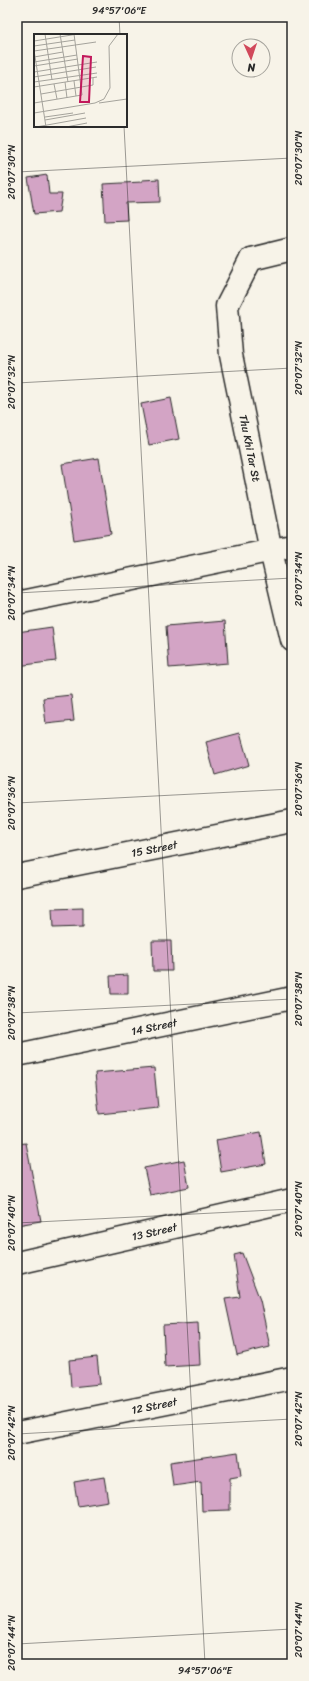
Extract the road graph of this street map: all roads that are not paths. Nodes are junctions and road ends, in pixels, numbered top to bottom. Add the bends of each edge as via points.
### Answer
1 (292, 249) edge
2 (282, 548) edge
3 (17, 603) edge
4 (292, 640) edge
5 (292, 821) edge
6 (17, 876) edge
7 (292, 998) edge
8 (17, 1055) edge
9 (292, 1200) edge
10 (17, 1263) edge
11 (292, 1378) edge
12 (17, 1433) edge

1 - 2 street, Thu Khi Tar St via 251,259 227,306 231,355
2 - 3 street
2 - 4 street, Thu Khi Tar St
5 - 6 street, 15 Street
7 - 8 street, 14 Street
9 - 10 street, 13 Street
11 - 12 street, 12 Street

